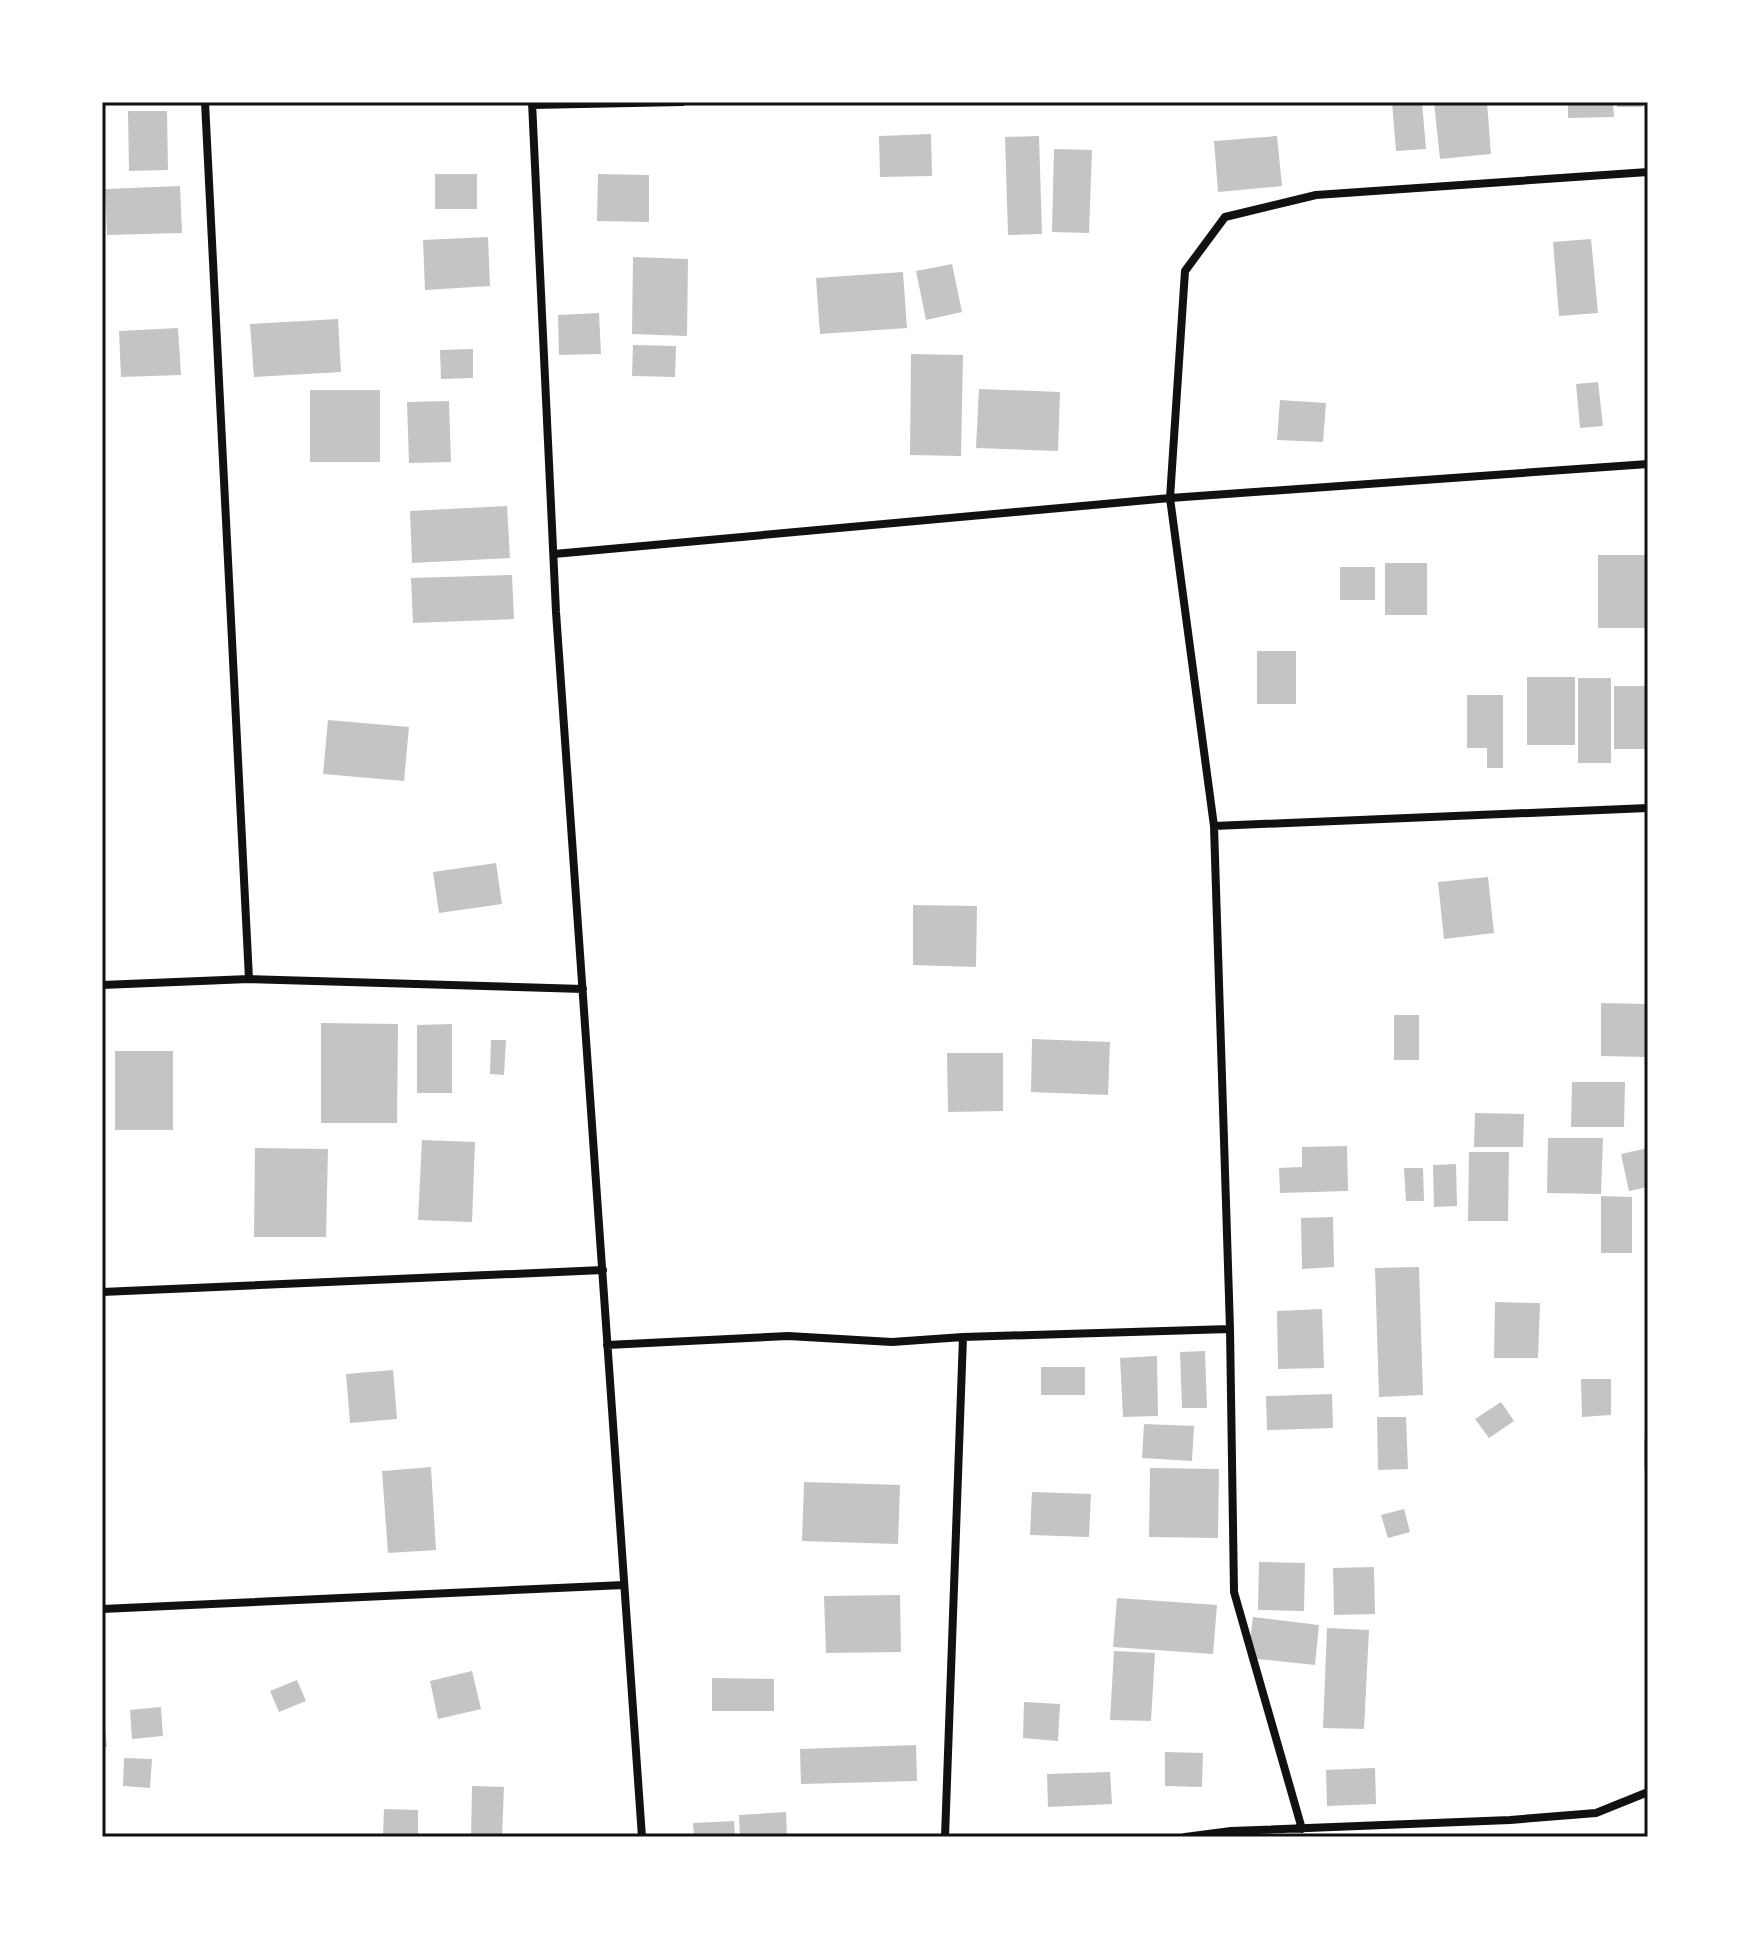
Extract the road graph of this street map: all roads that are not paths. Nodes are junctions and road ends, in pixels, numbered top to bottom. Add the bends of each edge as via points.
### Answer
1 (205, 102) edge
2 (682, 102) edge
3 (532, 104) edge
4 (1648, 172) edge
5 (1648, 464) edge
6 (1170, 498) junction
7 (554, 554) junction
8 (1648, 808) edge
9 (1214, 826) junction
10 (249, 979) junction
11 (102, 985) edge
12 (583, 989) junction
13 (603, 1270) junction
14 (102, 1292) edge
15 (1230, 1329) junction
16 (963, 1337) junction
17 (607, 1345) junction
18 (624, 1585) junction
19 (102, 1609) edge
20 (1648, 1792) edge
21 (1302, 1829) junction
22 (642, 1837) edge
23 (945, 1837) edge
24 (1185, 1837) edge

1 - 10 street
2 - 3 street
3 - 7 street
4 - 6 street via 1316,195 1225,217 1185,271
5 - 6 street
6 - 7 street
6 - 9 street
7 - 12 street
8 - 9 street
9 - 15 street
10 - 11 street
10 - 12 street
12 - 13 street
13 - 14 street
13 - 17 street
15 - 16 street
15 - 21 street via 1234,1592
16 - 17 street via 892,1342 788,1336
16 - 23 street
17 - 18 street
18 - 19 street
18 - 22 street
20 - 21 street via 1596,1813
21 - 24 street

